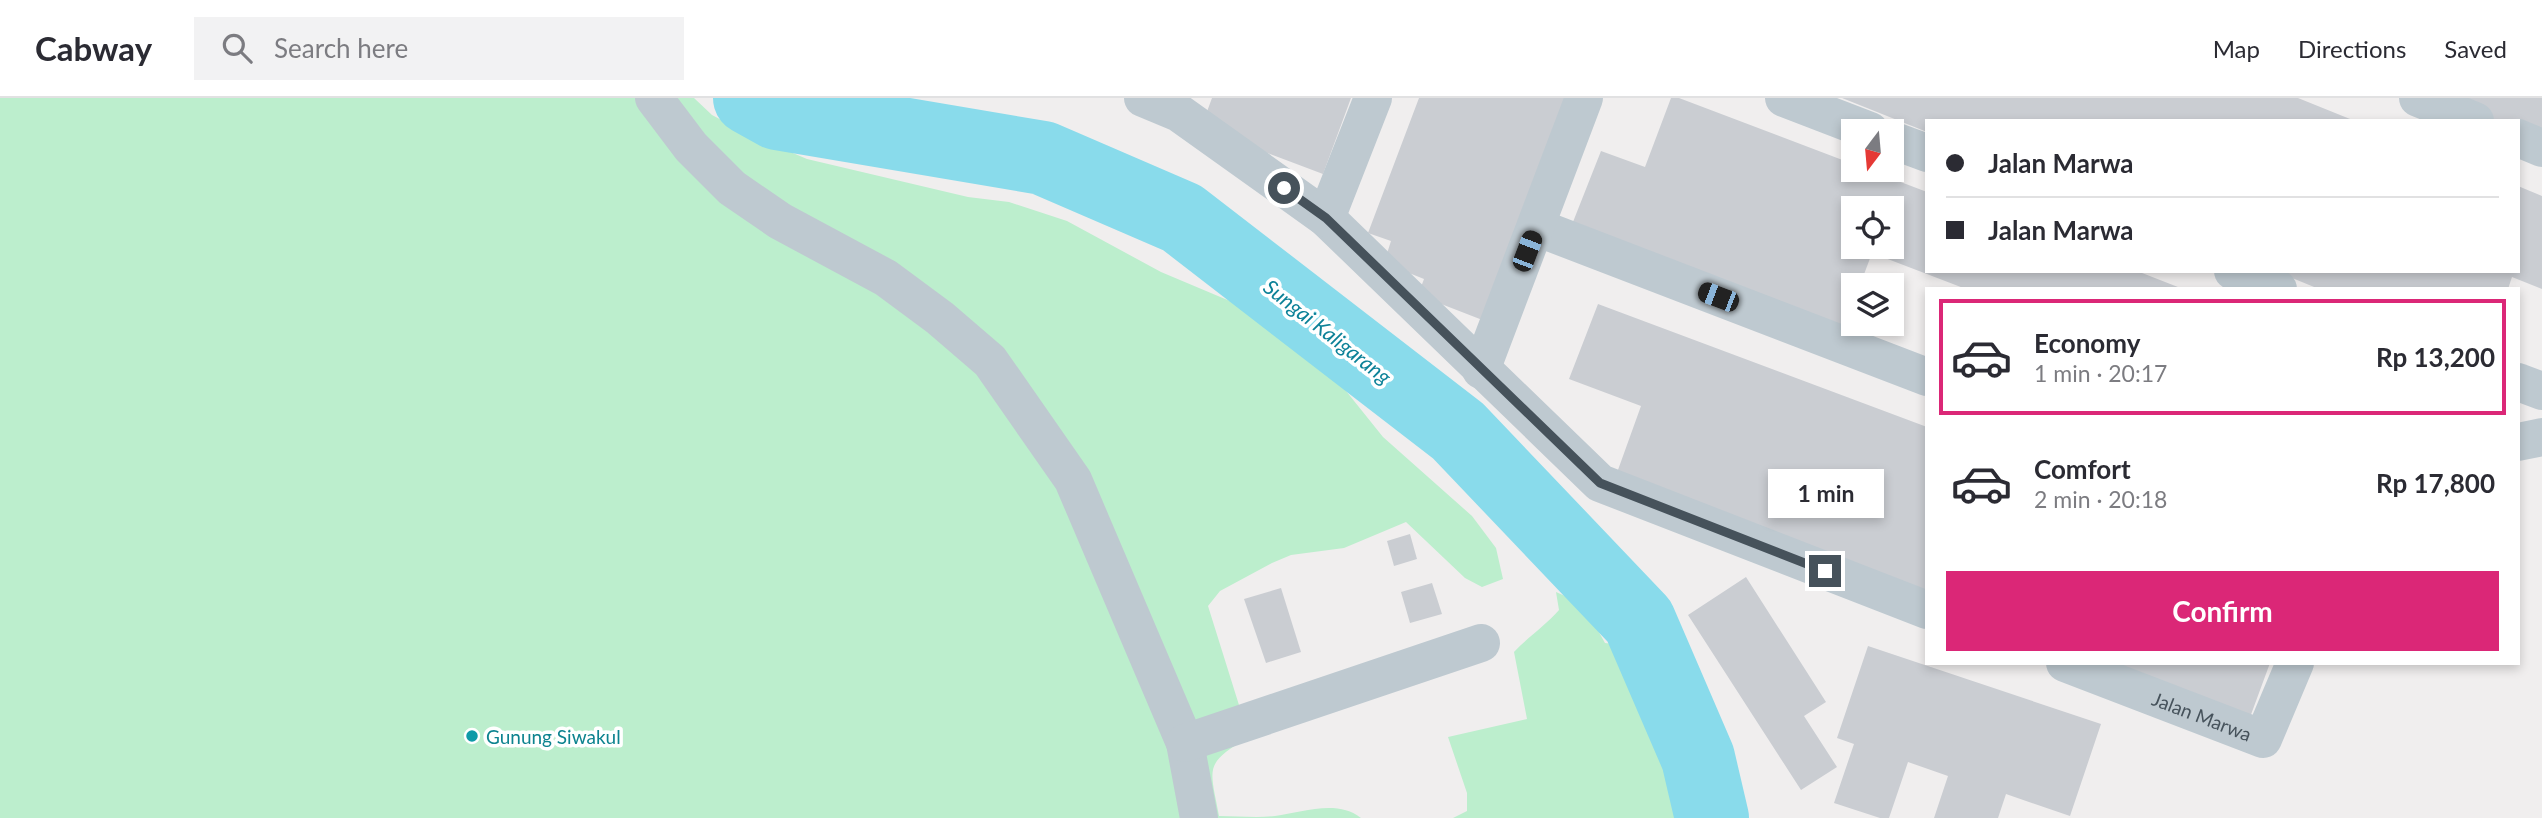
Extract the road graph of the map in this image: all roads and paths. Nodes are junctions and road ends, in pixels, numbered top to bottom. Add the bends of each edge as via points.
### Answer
1 (654, 98) edge
2 (1143, 98) edge
3 (1373, 98) edge
4 (1584, 98) edge
5 (1784, 98) edge
6 (2418, 98) edge
7 (1182, 106) edge
8 (2470, 119) edge
9 (1841, 120) edge
10 (2520, 139) edge
11 (1904, 144) edge
12 (2542, 148) edge
13 (1925, 152) edge
14 (1326, 218) junction
15 (1536, 227) junction
16 (2237, 273) edge
17 (2273, 287) edge
18 (1481, 370) junction
19 (1925, 376) edge
20 (2520, 383) edge
21 (2542, 391) edge
22 (2542, 437) edge
23 (2520, 442) edge
24 (1925, 609) edge
25 (1481, 643) dead end
26 (2071, 665) edge
27 (2294, 665) edge
28 (1185, 743) junction
29 (1199, 818) edge

1 - 28 street via 691,147 732,188 886,278 990,361 1073,480
2 - 7 street
3 - 14 street
4 - 15 street
5 - 9 street
6 - 8 street
7 - 14 street
10 - 12 street
11 - 13 street
14 - 18 street
15 - 18 street
15 - 19 street
16 - 17 street
18 - 24 street via 1600,483
20 - 21 street
22 - 23 street
25 - 28 street
26 - 27 street, Jalan Marwa via 2263,739
28 - 29 street

